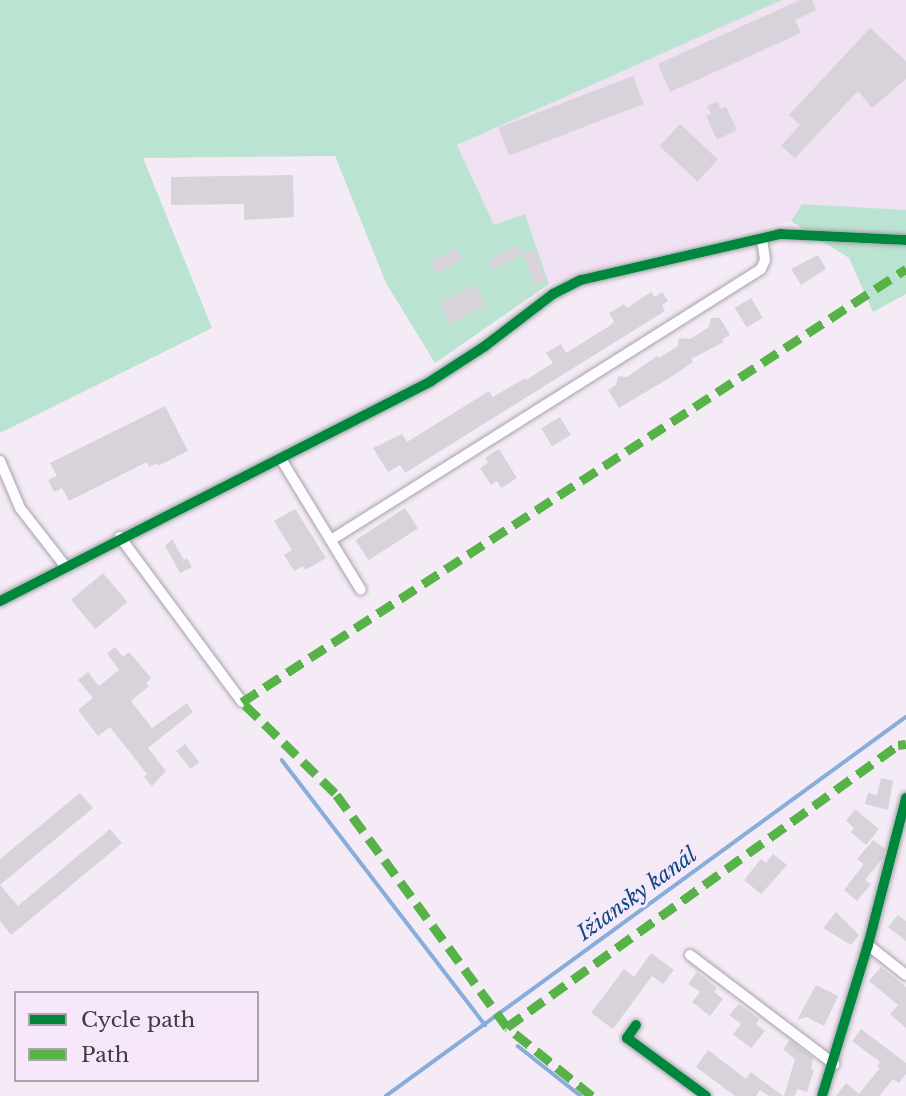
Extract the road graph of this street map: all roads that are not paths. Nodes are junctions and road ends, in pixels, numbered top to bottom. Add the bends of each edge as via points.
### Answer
1 (762, 238) junction
2 (906, 240) edge
3 (281, 459) junction
4 (0, 461) edge
5 (120, 537) junction
6 (331, 540) junction
7 (66, 567) junction
8 (361, 590) dead end
9 (0, 601) edge
10 (242, 702) dead end
11 (906, 798) edge
12 (904, 818) edge
13 (868, 945) junction
14 (690, 956) dead end
15 (906, 975) edge
16 (636, 1025) dead end
17 (834, 1064) junction
18 (706, 1096) edge
19 (822, 1096) edge

1 - 2 street via 807,233
1 - 3 street via 581,280 553,294 431,381
1 - 6 street via 765,260 761,270
3 - 5 street
3 - 6 street
4 - 7 street via 20,508
5 - 7 street
5 - 10 street
6 - 8 street
7 - 9 street
11 - 12 street
12 - 13 street
13 - 15 street
13 - 17 street
14 - 17 street
16 - 18 street via 627,1038
17 - 19 street

